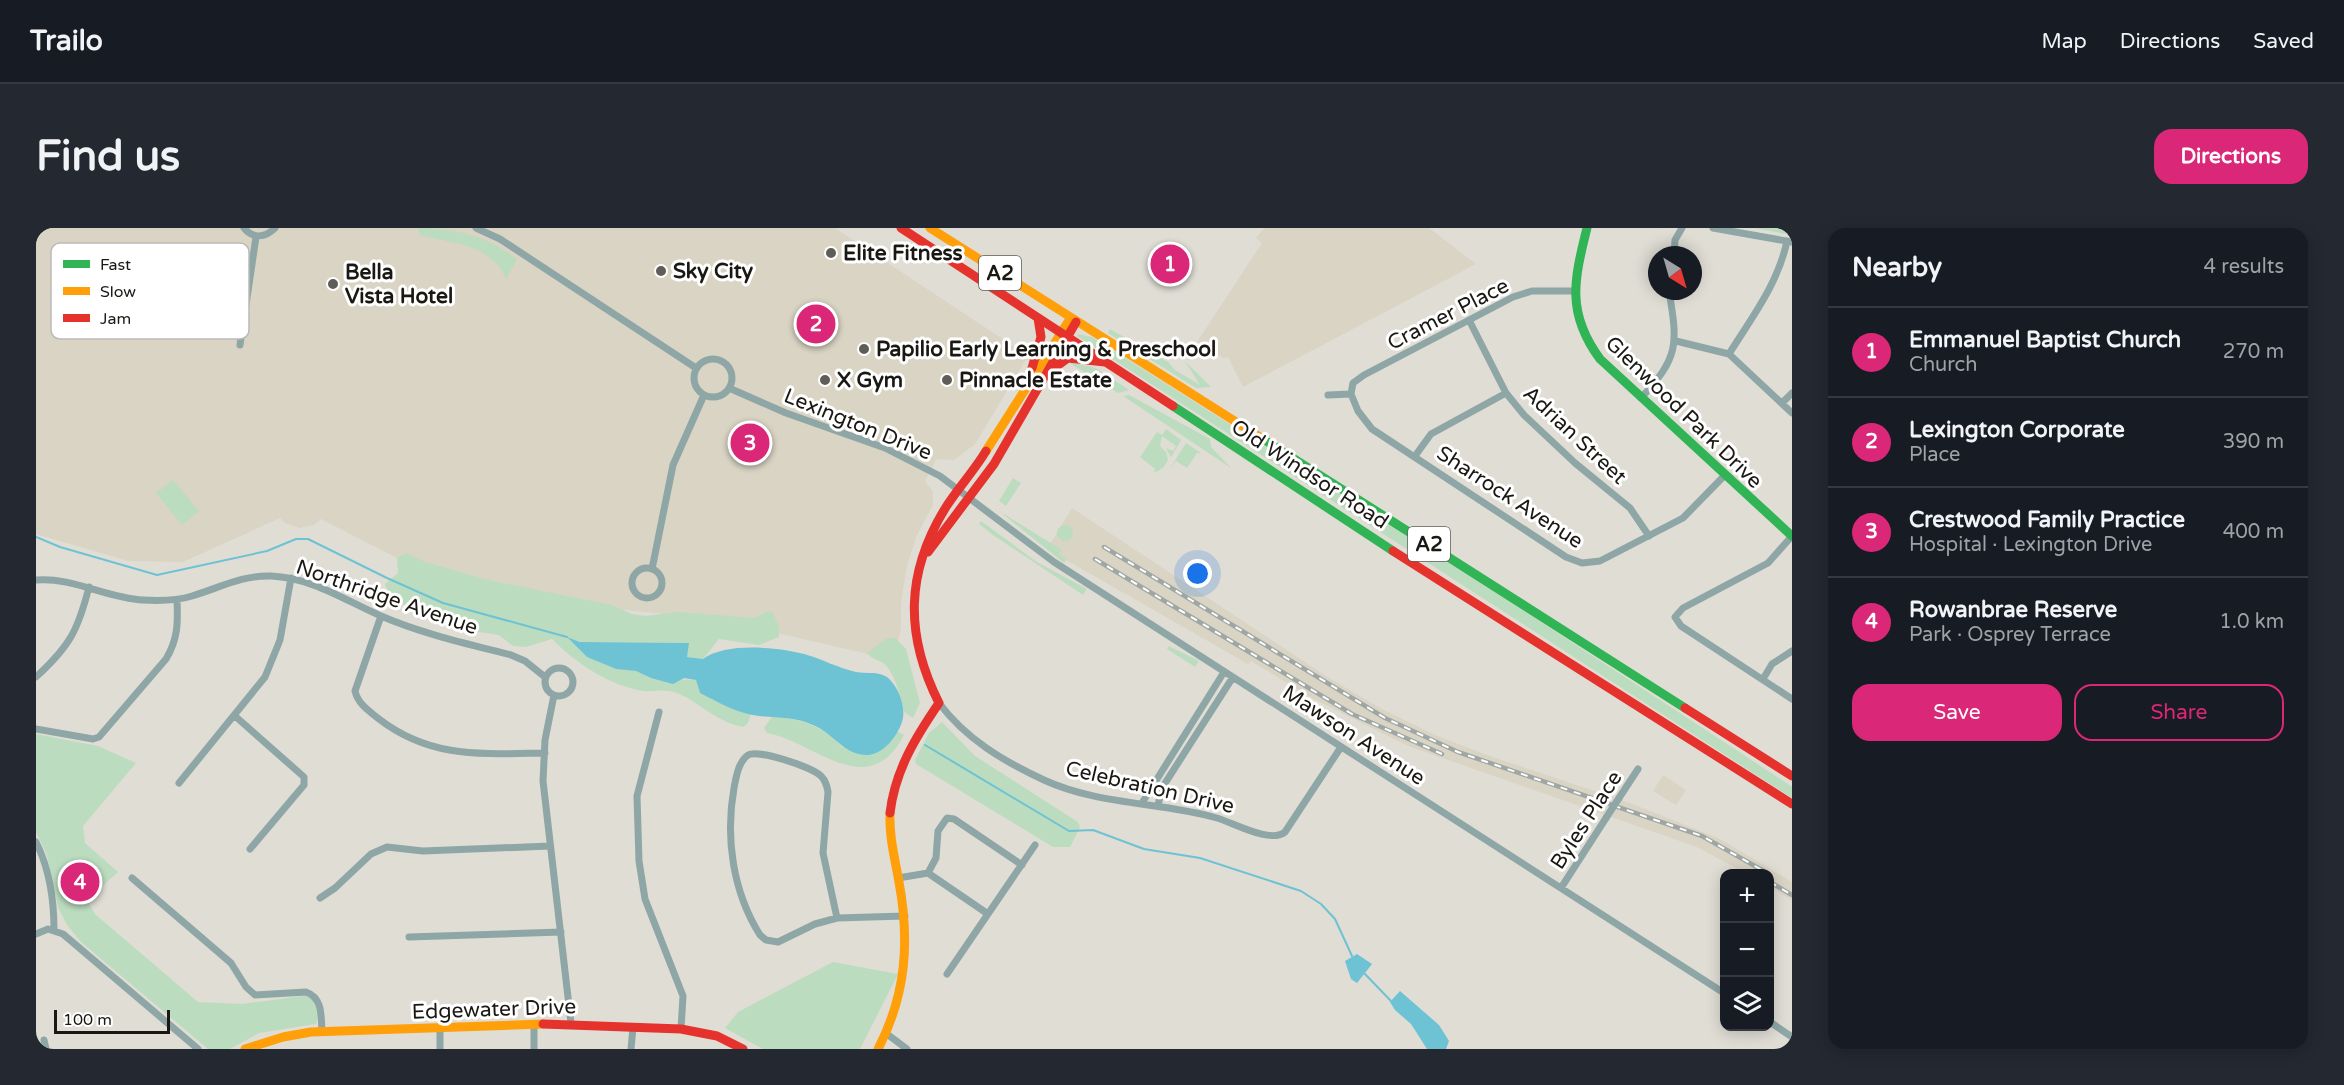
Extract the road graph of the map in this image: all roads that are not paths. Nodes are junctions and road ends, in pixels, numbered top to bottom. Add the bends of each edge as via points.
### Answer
1 (243, 228) edge
2 (274, 228) edge
3 (476, 228) edge
4 (901, 228) edge
5 (930, 228) edge
6 (1587, 228) edge
7 (1682, 228) edge
8 (1713, 228) edge
9 (256, 237) junction
10 (1789, 241) edge
11 (1675, 246) edge
12 (249, 284) edge
13 (1573, 291) junction
14 (1671, 300) edge
15 (1038, 318) junction
16 (1073, 320) junction
17 (1469, 320) junction
18 (1064, 334) junction
19 (241, 339) edge
20 (1676, 341) junction
21 (240, 345) dead end
22 (1729, 354) junction
23 (1106, 362) junction
24 (696, 368) junction
25 (1049, 372) junction
26 (1030, 376) junction
27 (729, 388) junction
28 (1506, 393) junction
29 (1792, 393) edge
30 (1351, 394) junction
31 (704, 395) junction
32 (1328, 395) dead end
33 (1641, 398) junction
34 (1782, 403) junction
35 (1792, 413) edge
36 (1415, 456) junction
37 (1724, 476) junction
38 (958, 490) junction
39 (969, 500) junction
40 (1649, 536) junction
41 (1792, 536) edge
42 (923, 559) junction
43 (652, 569) junction
44 (291, 578) junction
45 (36, 580) edge
46 (89, 587) junction
47 (177, 600) junction
48 (381, 616) junction
49 (1792, 651) edge
50 (1224, 672) junction
51 (36, 677) edge
52 (545, 677) junction
53 (1233, 677) junction
54 (1763, 679) junction
55 (554, 695) junction
56 (1792, 699) edge
57 (939, 703) junction
58 (659, 712) dead end
59 (235, 716) junction
60 (36, 729) edge
61 (1341, 747) junction
62 (544, 753) junction
63 (1638, 769) dead end
64 (1792, 776) edge
65 (179, 783) dead end
66 (1142, 803) junction
67 (1792, 804) edge
68 (1158, 805) junction
69 (36, 842) edge
70 (1035, 845) dead end
71 (550, 846) junction
72 (250, 849) dead end
73 (1022, 865) junction
74 (928, 873) junction
75 (132, 878) dead end
76 (898, 878) junction
77 (1561, 888) junction
78 (320, 898) dead end
79 (988, 914) junction
80 (905, 916) junction
81 (837, 918) junction
82 (54, 930) junction
83 (561, 932) junction
84 (36, 934) edge
85 (409, 937) dead end
86 (947, 974) dead end
87 (1720, 990) edge
88 (571, 1023) junction
89 (534, 1025) junction
90 (1774, 1025) edge
91 (633, 1027) junction
92 (440, 1029) junction
93 (681, 1029) junction
94 (322, 1032) junction
95 (887, 1034) junction
96 (1792, 1037) edge
97 (44, 1040) dead end
98 (46, 1049) edge
99 (198, 1049) edge
100 (245, 1049) edge
101 (440, 1049) edge
102 (534, 1049) edge
103 (631, 1049) edge
104 (743, 1049) edge
105 (878, 1049) edge
106 (907, 1049) edge

1 - 9 street
2 - 9 street via 265,236
3 - 24 street via 500,239
4 - 15 main road, Old Windsor Road / A2
5 - 16 main road, Old Windsor Road / A2
6 - 13 main road, Glenwood Park Drive
7 - 11 street
8 - 10 street
9 - 12 street
10 - 22 street via 1773,286
13 - 17 street, Cramer Place via 1532,291
13 - 33 main road, Glenwood Park Drive via 1576,317 1584,338
14 - 20 street
15 - 18 main road, Old Windsor Road / A2
15 - 26 main road via 1041,337
16 - 18 main road
16 - 64 main road, Old Windsor Road / A2 via 1230,416
17 - 28 street, Adrian Street
17 - 30 street, Cramer Place via 1364,375 1353,383
18 - 23 main road, Old Windsor Road / A2
18 - 25 main road, Celebration Drive
18 - 26 main road, Celebration Drive
19 - 21 street
20 - 22 street
20 - 33 street via 1670,363
22 - 34 street
23 - 25 main road via 1066,357
23 - 67 main road, Old Windsor Road / A2 via 1423,570
24 - 27 street via 710,359 722,360 730,370
24 - 31 street via 693,379
25 - 39 main road, Celebration Drive
26 - 38 main road, Celebration Drive
27 - 31 street via 716,396
27 - 38 street, Lexington Drive via 905,457
28 - 36 street via 1431,434
28 - 40 street, Adrian Street via 1575,463 1630,508
29 - 34 street
30 - 32 street
30 - 36 street, Sharrock Avenue via 1372,429
31 - 43 street via 673,465
33 - 37 main road, Glenwood Park Drive
34 - 35 street
36 - 40 street, Sharrock Avenue via 1582,563 1600,561
37 - 40 street, Sharrock Avenue via 1690,512
37 - 41 main road, Glenwood Park Drive
38 - 39 street, Lexington Drive
38 - 42 main road, Celebration Drive via 934,528
39 - 42 main road, Celebration Drive
39 - 50 street, Mawson Avenue via 1054,562
41 - 54 street via 1768,563 1683,608 1675,617 1681,626
42 - 57 main road, Celebration Drive via 913,595 913,634 924,674
43 - 43 street via 661,579 662,587 652,597 644,598 633,590 632,580 638,572
44 - 47 street, Northridge Avenue via 252,576
44 - 48 street, Northridge Avenue via 326,589
44 - 59 street via 280,640 266,677
45 - 46 street, Northridge Avenue
46 - 47 street, Northridge Avenue via 139,600
46 - 51 street via 80,623 71,639
47 - 60 street via 179,627 174,646 99,737
48 - 52 street, Northridge Avenue via 511,655
48 - 62 street via 356,691 357,699 366,709 403,736 449,752
49 - 54 street via 1772,664
50 - 53 street, Mawson Avenue
50 - 66 street
52 - 55 street, Northridge Avenue via 546,688
52 - 55 street via 558,668 571,676 569,691
53 - 61 street, Mawson Avenue
53 - 68 street via 1162,788
54 - 56 street
55 - 62 street
57 - 66 street, Celebration Drive via 965,733 1011,764 1071,790
57 - 76 main road via 914,739 895,781 890,815
58 - 93 street via 637,796 639,861 645,899 683,996
59 - 65 street
59 - 72 street via 304,777 304,785
61 - 68 street, Celebration Drive via 1278,837
61 - 77 street, Mawson Avenue
62 - 71 street
63 - 77 street, Byles Place, bridge
66 - 68 street, Celebration Drive
69 - 82 street via 44,863
70 - 73 street
71 - 78 street via 423,850 387,847 371,854
71 - 83 street
73 - 74 street via 947,818 938,831 936,858
73 - 79 street
74 - 76 street
74 - 79 street
75 - 94 street via 231,963 255,995 312,994 320,1005
76 - 80 main road
77 - 87 street, Mawson Avenue
79 - 86 street
80 - 81 street
80 - 95 main road via 906,972
81 - 81 street via 823,854 826,783 820,775 802,767 752,754 741,762 735,783 731,844 744,903 758,932 766,940 782,941
82 - 84 street
82 - 99 street
83 - 85 street
83 - 88 street
88 - 89 main road, Edgewater Drive
88 - 91 main road, Edgewater Drive
89 - 92 main road, Edgewater Drive
89 - 102 street
90 - 96 street
91 - 93 main road, Edgewater Drive
91 - 103 street
92 - 94 main road, Edgewater Drive
92 - 101 street
93 - 104 main road, Edgewater Drive via 717,1036
94 - 100 main road, Edgewater Drive via 283,1037
95 - 105 main road
95 - 106 street
97 - 98 street

